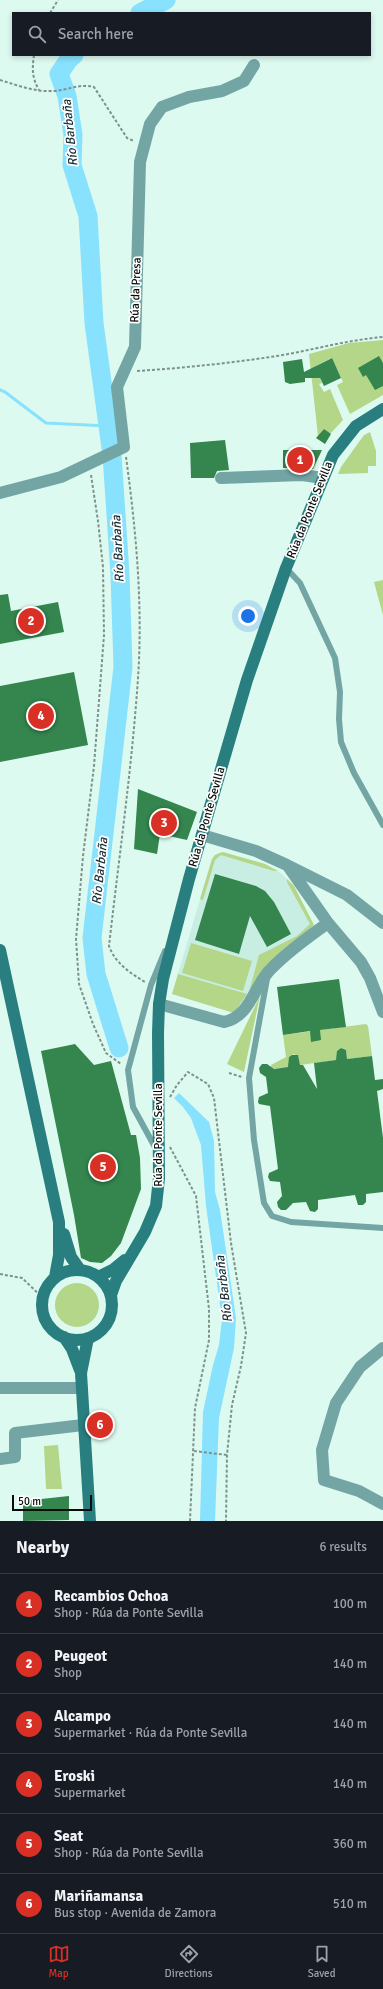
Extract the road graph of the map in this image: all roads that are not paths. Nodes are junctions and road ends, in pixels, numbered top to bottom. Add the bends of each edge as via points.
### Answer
1 (254, 65) dead end
2 (383, 409) edge
3 (221, 478) dead end
4 (323, 478) junction
5 (0, 493) edge
6 (286, 568) junction
7 (383, 825) edge
8 (202, 835) junction
9 (288, 865) junction
10 (328, 923) junction
11 (383, 923) edge
12 (176, 929) junction
13 (0, 950) edge
14 (268, 970) junction
15 (159, 1004) junction
16 (383, 1012) edge
17 (159, 1154) junction
18 (59, 1222) junction
19 (383, 1228) edge
20 (129, 1257) junction
21 (80, 1270) junction
22 (55, 1277) junction
23 (98, 1277) junction
24 (111, 1295) junction
25 (64, 1337) junction
26 (88, 1338) junction
27 (383, 1348) edge
28 (81, 1373) junction
29 (0, 1388) edge
30 (82, 1388) junction
31 (83, 1425) junction
32 (0, 1459) edge
33 (383, 1504) edge
34 (90, 1521) edge

1 - 5 street, Rúa da Presa via 244,81 222,91 189,97 162,107 150,124 140,162 135,347 117,387 124,447 61,477
2 - 4 street, Rúa da Ponte Sevilla via 356,426 333,455
3 - 4 street via 302,475
4 - 6 street, Rúa da Ponte Sevilla
6 - 7 lane via 300,583 335,658 340,692 341,742 354,773
6 - 8 street, Rúa da Ponte Sevilla via 247,680
8 - 9 street via 256,851
8 - 12 street, Rúa da Ponte Sevilla
9 - 10 street
9 - 11 street via 347,895
10 - 14 street
10 - 16 street via 361,962
12 - 15 street, Rúa da Ponte Sevilla
12 - 17 lane via 156,972 128,1070 133,1107
13 - 18 street
14 - 15 street via 247,1006 232,1021 224,1022
14 - 19 lane via 249,1078 254,1140 267,1211 279,1220 291,1222
15 - 17 street, Rúa da Ponte Sevilla
17 - 20 street, Rúa da Ponte Sevilla via 158,1192 153,1217
18 - 21 street via 71,1257
18 - 22 street via 59,1255
20 - 23 street, Rúa da Ponte Sevilla
20 - 24 street, Rúa da Ponte Sevilla
21 - 22 street via 67,1271
21 - 23 street
22 - 25 street via 43,1298 46,1318 53,1330
23 - 24 street
24 - 26 street via 112,1307 107,1324 99,1333
25 - 26 street via 79,1340
25 - 28 street via 72,1349
26 - 28 street
27 - 33 street via 360,1367 336,1403 322,1450 324,1480 359,1491
28 - 30 street
29 - 30 street
30 - 31 street
31 - 32 street via 15,1433 16,1456
31 - 34 street

